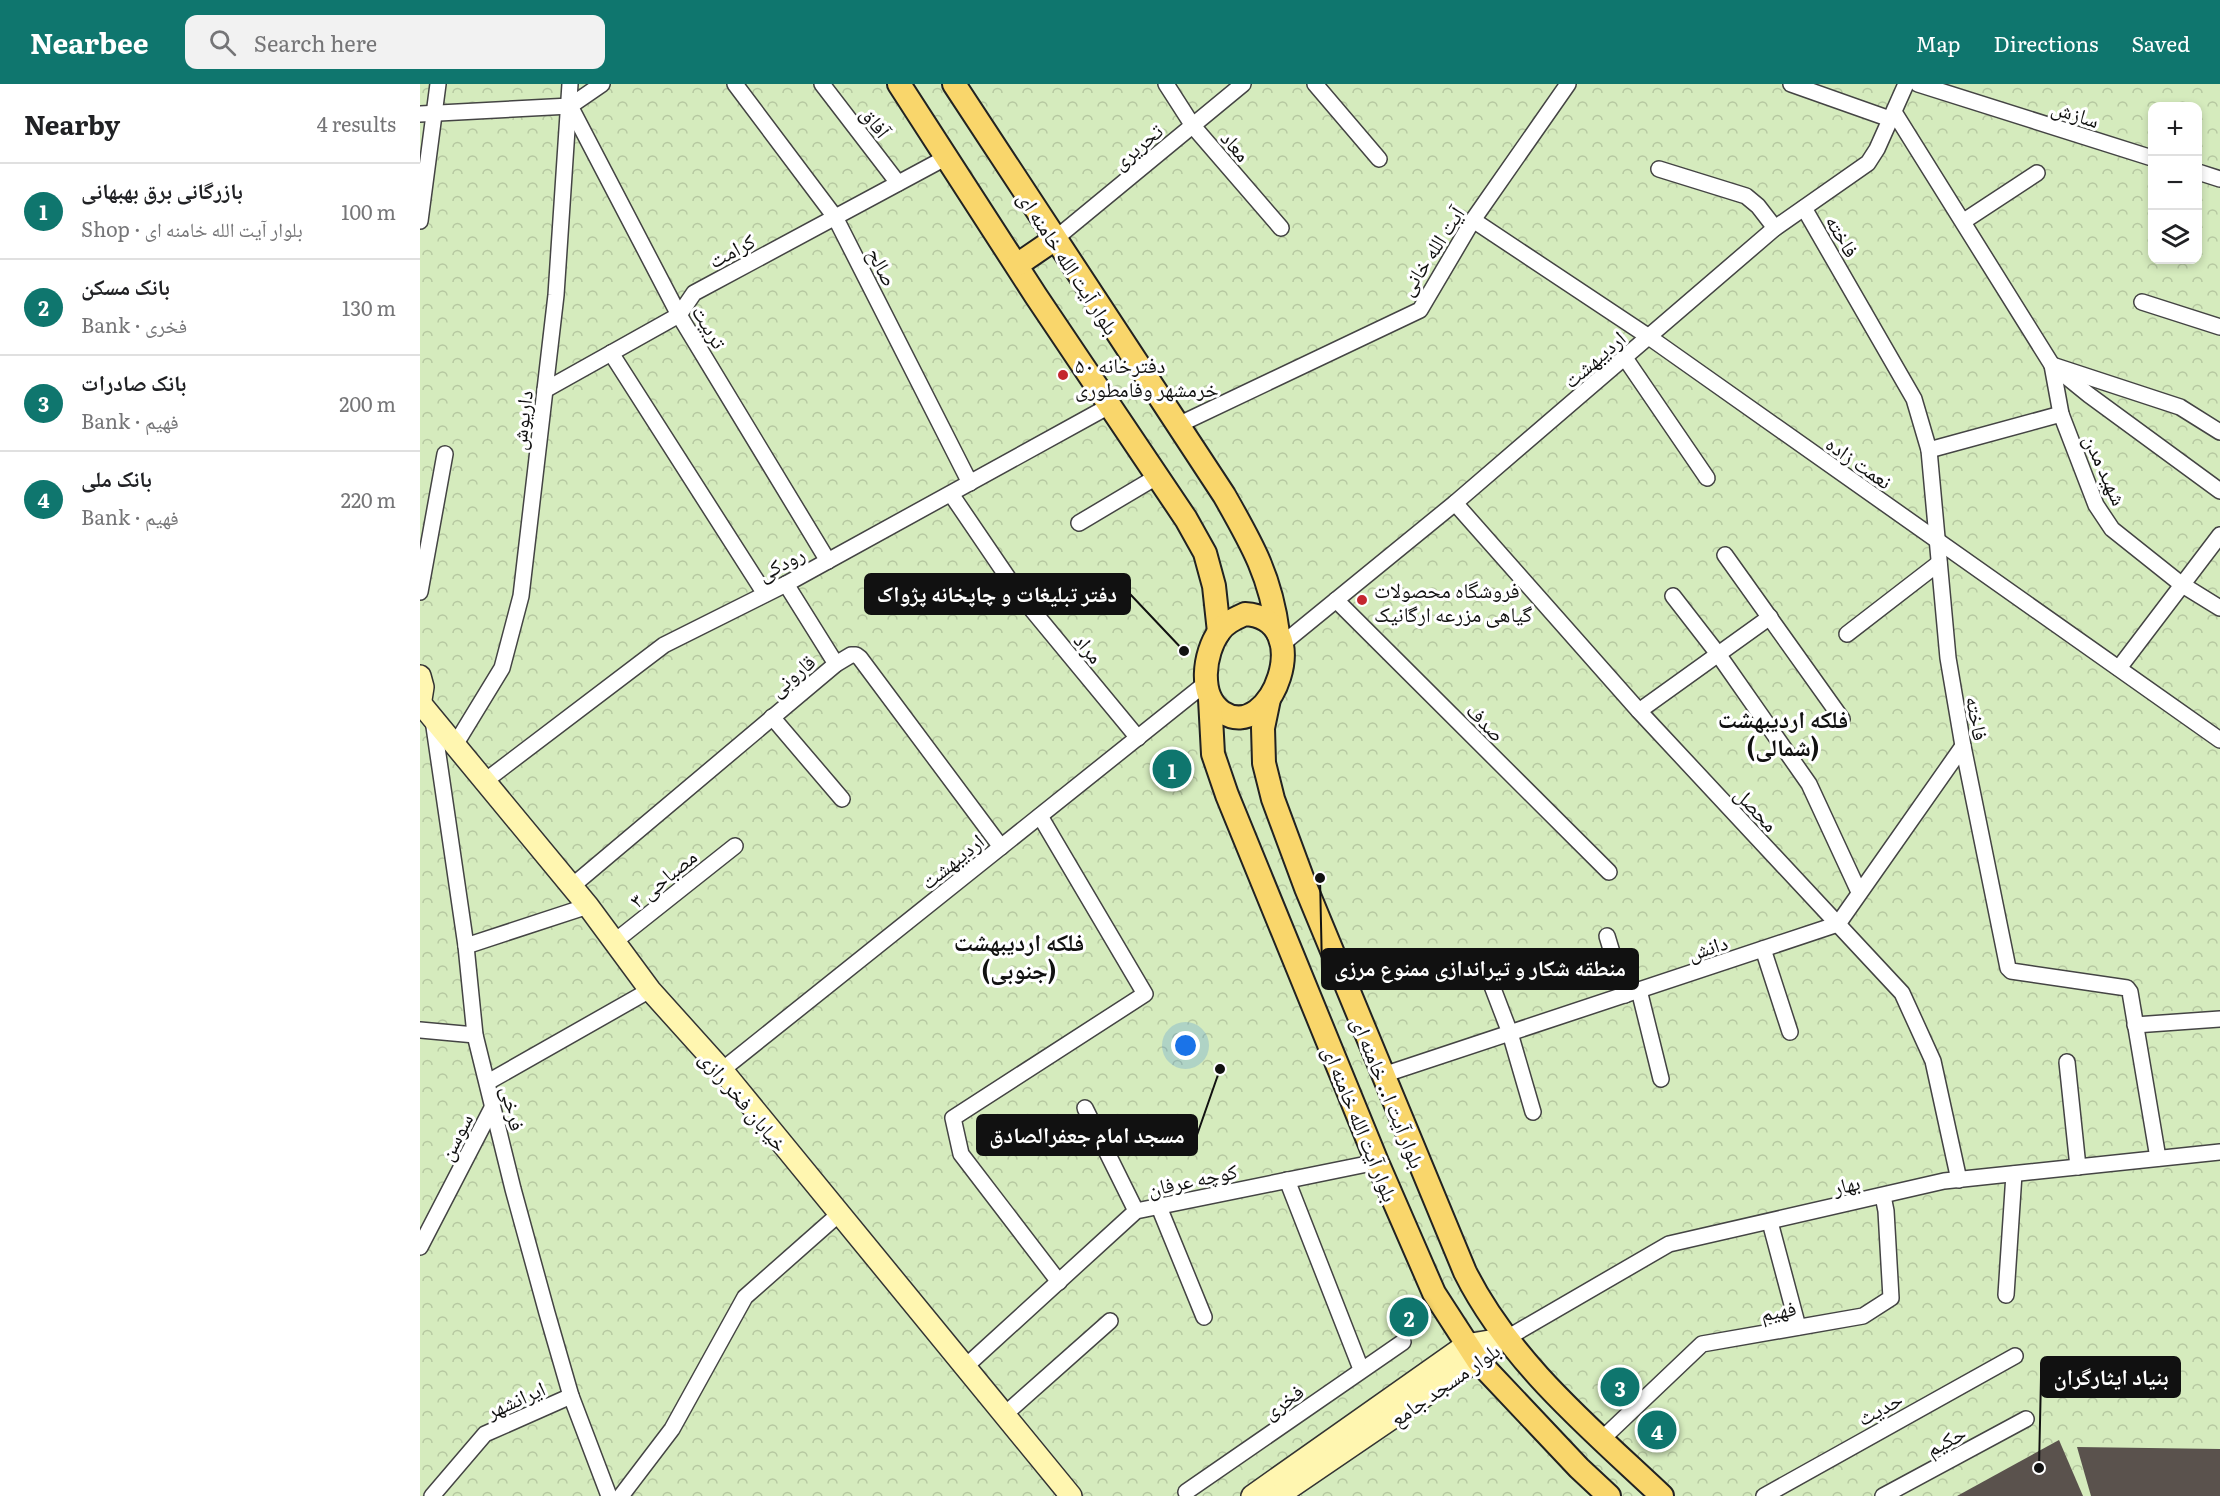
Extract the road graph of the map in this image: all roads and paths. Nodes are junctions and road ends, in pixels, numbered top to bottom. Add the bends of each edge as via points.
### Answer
1 (438, 84) edge
2 (570, 84) edge
3 (602, 84) edge
4 (735, 84) edge
5 (822, 84) edge
6 (899, 84) edge
7 (954, 84) edge
8 (1166, 84) edge
9 (1243, 84) edge
10 (1315, 84) edge
11 (1568, 84) edge
12 (1791, 84) edge
13 (1906, 84) edge
14 (1918, 84) edge
15 (570, 106) junction
16 (427, 113) edge
17 (1892, 115) junction
18 (1193, 126) junction
19 (946, 157) junction
20 (2148, 157) edge
21 (1379, 159) dead end
22 (1659, 169) dead end
23 (2037, 173) dead end
24 (2202, 173) edge
25 (2220, 179) edge
26 (898, 183) junction
27 (1804, 208) junction
28 (835, 217) junction
29 (1473, 220) junction
30 (420, 221) edge
31 (1964, 221) junction
32 (1281, 228) dead end
33 (1776, 228) junction
34 (1055, 239) junction
35 (1017, 265) junction
36 (2142, 302) dead end
37 (679, 315) junction
38 (2220, 327) edge
39 (1649, 337) junction
40 (611, 353) junction
41 (1625, 358) junction
42 (2052, 365) junction
43 (545, 390) junction
44 (1111, 405) junction
45 (2061, 414) junction
46 (1178, 425) junction
47 (2220, 432) edge
48 (1929, 450) junction
49 (445, 454) dead end
50 (1158, 476) junction
51 (1707, 478) dead end
52 (970, 483) junction
53 (2220, 491) edge
54 (951, 494) junction
55 (1455, 503) junction
56 (1079, 523) dead end
57 (2220, 535) edge
58 (1936, 540) junction
59 (1725, 555) dead end
60 (828, 561) junction
61 (1939, 563) junction
62 (786, 584) junction
63 (2181, 584) junction
64 (420, 592) edge
65 (765, 594) junction
66 (1673, 596) dead end
67 (1336, 600) junction
68 (2220, 608) edge
69 (1770, 617) junction
70 (1219, 632) junction
71 (1847, 634) dead end
72 (1280, 639) junction
73 (1718, 654) junction
74 (836, 664) junction
75 (2119, 668) junction
76 (420, 676) edge
77 (1208, 691) junction
78 (1269, 699) junction
79 (425, 709) edge
80 (1639, 711) junction
81 (772, 717) junction
82 (1842, 719) dead end
83 (1138, 738) junction
84 (2220, 740) edge
85 (455, 746) junction
86 (1963, 746) junction
87 (485, 781) junction
88 (842, 799) dead end
89 (1040, 816) junction
90 (735, 846) dead end
91 (1000, 847) junction
92 (1609, 872) dead end
93 (571, 887) junction
94 (1859, 892) junction
95 (588, 906) junction
96 (1838, 924) junction
97 (1607, 936) dead end
98 (614, 942) junction
99 (466, 946) junction
100 (1763, 949) junction
101 (1484, 965) dead end
102 (650, 990) junction
103 (1632, 992) junction
104 (2220, 1019) edge
105 (2135, 1025) junction
106 (420, 1030) edge
107 (1790, 1032) dead end
108 (1510, 1033) junction
109 (475, 1035) junction
110 (2067, 1062) dead end
111 (722, 1070) junction
112 (1383, 1075) junction
113 (1661, 1078) dead end
114 (488, 1082) junction
115 (492, 1108) junction
116 (1085, 1108) dead end
117 (1533, 1112) dead end
118 (2220, 1152) edge
119 (2158, 1158) junction
120 (1377, 1162) junction
121 (2078, 1167) junction
122 (2014, 1174) junction
123 (1287, 1180) junction
124 (1959, 1180) junction
125 (1883, 1196) junction
126 (1159, 1207) junction
127 (1136, 1211) junction
128 (839, 1214) junction
129 (1770, 1222) junction
130 (420, 1247) edge
131 (1059, 1282) junction
132 (2006, 1295) dead end
133 (1204, 1317) dead end
134 (1110, 1321) dead end
135 (1797, 1327) junction
136 (1507, 1338) junction
137 (1403, 1342) dead end
138 (1472, 1353) junction
139 (2015, 1356) dead end
140 (965, 1367) junction
141 (1361, 1369) junction
142 (571, 1396) junction
143 (1004, 1415) junction
144 (2026, 1419) dead end
145 (1602, 1440) junction
146 (1186, 1492) dead end
147 (432, 1496) edge
148 (609, 1496) edge
149 (621, 1496) edge
150 (1071, 1496) edge
151 (1252, 1496) edge
152 (1278, 1496) edge
153 (1609, 1496) edge
154 (1662, 1496) edge
155 (1764, 1496) edge
156 (1883, 1496) edge

1 - 16 street
2 - 15 street, داریوش
3 - 15 street
4 - 28 street, صالح
5 - 26 street, آفاق
6 - 19 main road
7 - 34 main road, بلوار آیت الله خامنه ای
8 - 18 street, معاد
9 - 18 street, تحریری
10 - 21 street
11 - 29 street, آیت الله خانی
12 - 17 street
13 - 17 street, اردیبهشت
14 - 20 street, سازش
15 - 16 street
15 - 37 street, تربیت
15 - 43 street, داریوش
16 - 30 street
17 - 27 street, اردیبهشت via 1868,163
17 - 31 street, شهید مدن
18 - 32 street, معاد
18 - 34 street, تحریری
19 - 26 street, کرامت
19 - 35 main road
22 - 33 street via 1746,196
23 - 31 street
24 - 25 street
26 - 28 street, کرامت
27 - 33 street, اردیبهشت
27 - 48 street, فاخته via 1914,399
28 - 37 street, کرامت via 694,293
28 - 52 street, صالح
29 - 39 street, نعمت زاده
29 - 46 street, آیت الله خانی via 1420,310
31 - 42 street, شهید مدن
33 - 39 street, اردیبهشت
34 - 35 main road
34 - 46 main road, بلوار آیت الله خامنه ای
35 - 44 main road
36 - 38 street
37 - 40 street, کرامت
37 - 60 street, تربیت
39 - 41 street, اردیبهشت
39 - 58 street, نعمت زاده
40 - 43 street, کرامت
40 - 65 street
41 - 51 street
41 - 55 street, اردیبهشت
42 - 45 street, شهید مدن
42 - 47 street via 2180,407
42 - 53 street, شهید مدن
43 - 85 street, داریوش via 521,596 502,668
44 - 50 main road
44 - 52 street, رودکی
45 - 48 street
45 - 63 street, شهید مدن via 2096,505 2112,529
46 - 72 main road, بلوار آیت الله خامنه ای via 1252,543 1268,582
48 - 58 street, فاخته
49 - 64 street
50 - 56 street
50 - 70 main road via 1205,553 1214,586
52 - 54 street, رودکی
54 - 60 street, رودکی
54 - 83 street, مراد via 1019,594
55 - 67 street, اردیبهشت
55 - 80 street, محصل
57 - 63 street
58 - 61 street, فاخته
58 - 75 street, نعمت زاده
59 - 69 street
60 - 62 street, رودکی
61 - 71 street
61 - 86 street, فاخته via 1948,658
62 - 65 street, رودکی
62 - 74 street
63 - 68 street, شهید مدن
63 - 75 street
65 - 87 street, رودکی via 664,645
66 - 73 street
67 - 72 street, اردیبهشت
67 - 92 street, صدف
69 - 73 street
69 - 82 street
70 - 72 main road via 1245,614 1258,615 1269,621
70 - 77 main road via 1210,647 1206,666
72 - 78 main road via 1282,666
73 - 80 street
73 - 94 street via 1809,784
74 - 81 street, قارونی
74 - 91 street, قارونی via 851,655 860,658
75 - 84 street, نعمت زاده
76 - 79 main road
77 - 78 main road via 1220,711 1231,717 1258,711
77 - 83 street, اردیبهشت
77 - 120 main road, بلوار آیت الله خامنه ای via 1213,754 1227,795
78 - 112 main road, بلوار آیت ا.. خامنه ای via 1263,728 1264,763 1273,800
79 - 85 main road, خیابان فخر رازی
79 - 99 street, فرخی
80 - 96 street, محصل
81 - 88 street
81 - 93 street, قارونی
83 - 89 street, اردیبهشت
85 - 87 main road, خیابان فخر رازی
86 - 94 street
86 - 105 street, فاخته via 2008,969 2127,988
87 - 93 main road, خیابان فخر رازی
89 - 91 street, اردیبهشت
89 - 131 street via 1145,994 954,1118 961,1155
90 - 98 street, مصباحی ۳
91 - 111 street, اردیبهشت
93 - 95 main road, خیابان فخر رازی
94 - 96 street
95 - 98 main road, خیابان فخر رازی
95 - 99 street
96 - 100 street, دانش
96 - 124 street, محصل via 1902,993 1934,1060
97 - 103 street
98 - 102 main road, خیابان فخر رازی
99 - 109 street, فرخی
100 - 103 street, دانش
100 - 107 street
101 - 108 street
102 - 111 main road, خیابان فخر رازی
102 - 114 street
103 - 108 street, دانش
103 - 113 street
104 - 105 street
105 - 119 street, فاخته
106 - 109 street
108 - 112 street, دانش
108 - 117 street
109 - 114 street, فرخی
110 - 121 street
111 - 128 main road, خیابان فخر رازی
112 - 136 main road, بلوار آیت ا.. خامنه ای via 1456,1254 1474,1291
114 - 115 street, فرخی
115 - 130 street, سوسن
115 - 142 street, فرخی
116 - 127 street
118 - 119 street, بهار
119 - 121 street, بهار
120 - 123 street, کوچه عرفان
120 - 138 main road, بلوار آیت الله خامنه ای via 1434,1293
121 - 122 street, بهار
122 - 124 street, بهار
122 - 132 street
123 - 126 street, کوچه عرفان
123 - 141 street
124 - 125 street, بهار
125 - 129 street, بهار
125 - 135 street, فهیم via 1892,1298 1863,1316
126 - 127 street, کوچه عرفان
126 - 133 street
127 - 131 street, کوچه عرفان
128 - 140 main road, خیابان فخر رازی
128 - 149 street via 745,1297 672,1429
129 - 135 street
129 - 136 street, بهار via 1669,1244
131 - 140 street, کوچه عرفان
134 - 143 street
135 - 145 street, فهیم via 1702,1344
136 - 138 main road, بلوار مسجد جامع
136 - 145 main road via 1534,1373
137 - 141 street, فخری
138 - 151 main road, بلوار مسجد جامع
138 - 152 main road, بلوار مسجد جامع
138 - 153 main road, بلوار آیت الله خامنه ای
139 - 155 street, حدیث
140 - 143 main road, خیابان فخر رازی
141 - 146 street, فخری
142 - 147 street, ایرانشهر via 485,1434
142 - 148 street, فرخی
143 - 150 main road, خیابان فخر رازی
144 - 156 street, حکیم
145 - 154 main road

